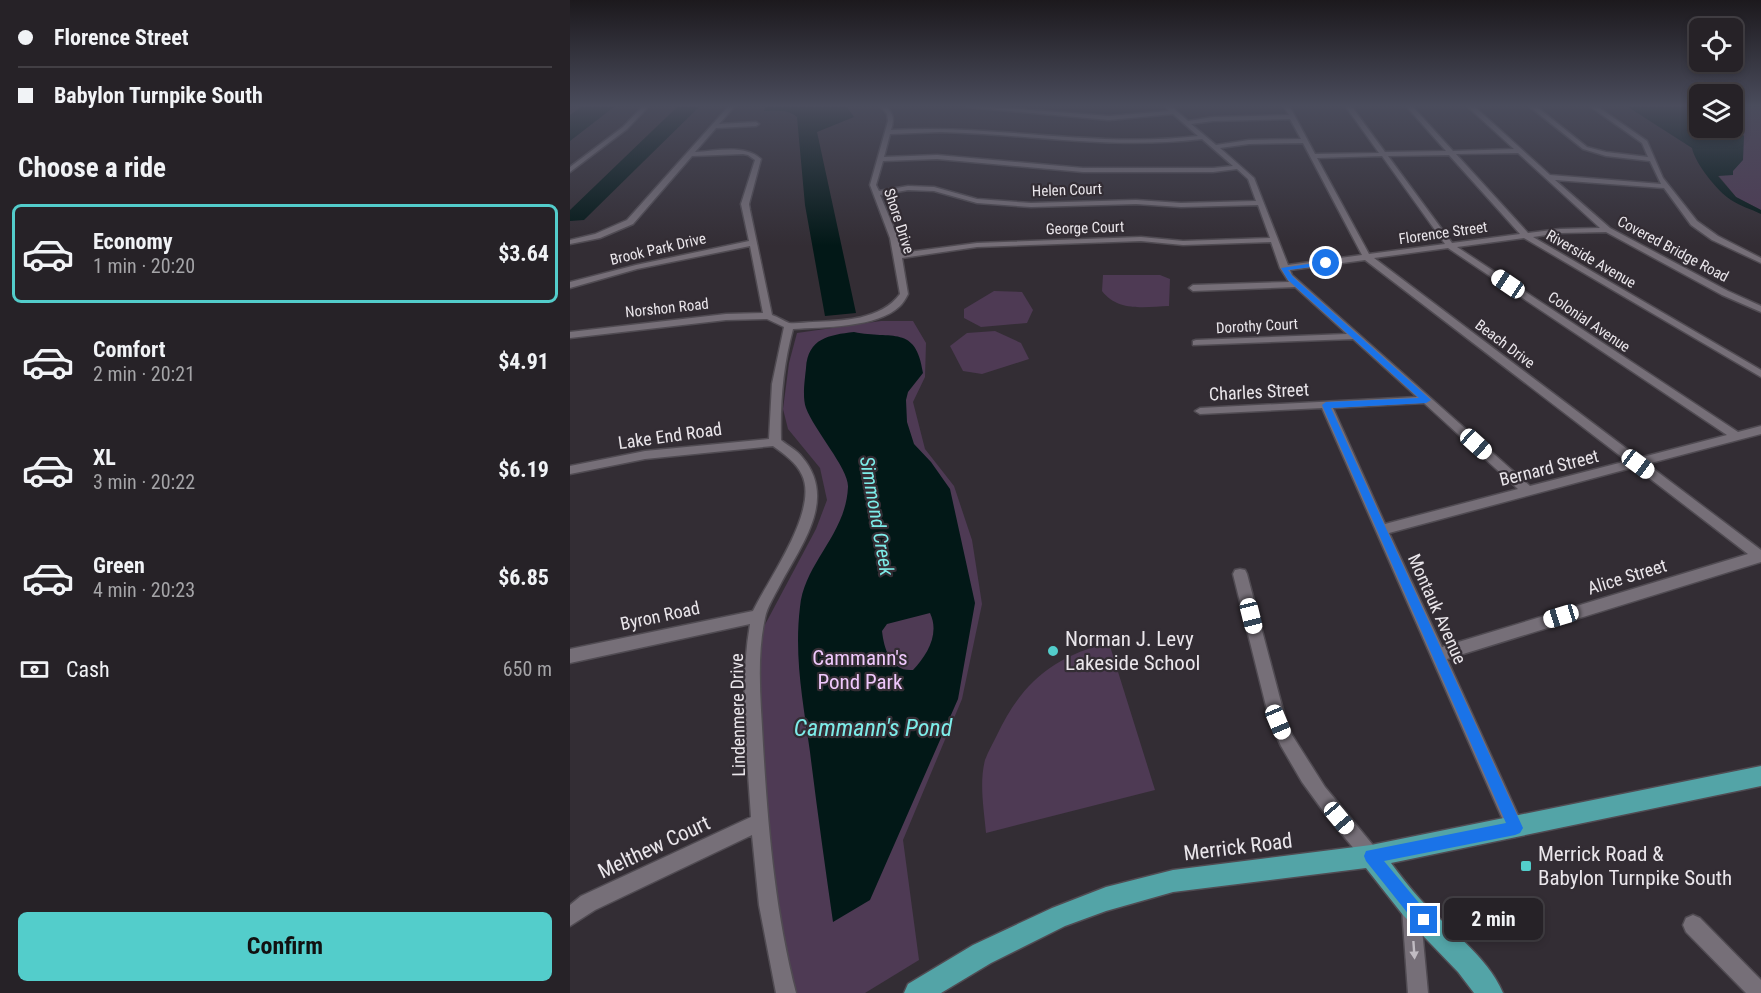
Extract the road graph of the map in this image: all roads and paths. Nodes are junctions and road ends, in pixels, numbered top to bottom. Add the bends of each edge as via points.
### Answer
1 (592, 153) edge
2 (704, 153) edge
3 (743, 153) edge
4 (882, 153) edge
5 (1224, 153) edge
6 (1313, 153) edge
7 (1440, 153) edge
8 (1452, 153) edge
9 (1522, 153) edge
10 (1604, 153) edge
11 (1649, 153) edge
12 (688, 154) joint
13 (1383, 155) junction
14 (1314, 156) junction
15 (880, 159) junction
16 (1652, 159) junction
17 (1240, 167) junction
18 (570, 170) edge
19 (1548, 177) junction
20 (1666, 186) junction
21 (877, 193) junction
22 (1260, 203) junction
23 (1607, 230) junction
24 (1526, 236) junction
25 (1274, 240) junction
26 (570, 242) edge
27 (752, 243) junction
28 (1450, 246) junction
29 (897, 256) junction
30 (1367, 257) junction
31 (1761, 261) edge
32 (1284, 268) junction
33 (1297, 284) junction
34 (570, 285) edge
35 (1193, 288) dead end
36 (1761, 309) edge
37 (768, 316) junction
38 (789, 326) junction
39 (570, 335) edge
40 (1356, 336) junction
41 (1196, 343) dead end
42 (1761, 374) edge
43 (1426, 400) junction
44 (1326, 405) junction
45 (1200, 411) dead end
46 (1761, 430) edge
47 (1736, 436) junction
48 (776, 442) junction
49 (1638, 464) junction
50 (570, 470) edge
51 (1528, 492) junction
52 (1381, 530) junction
53 (1760, 557) edge
54 (1240, 574) dead end
55 (759, 616) junction
56 (1437, 655) junction
57 (570, 656) edge
58 (1761, 776) edge
59 (759, 822) junction
60 (1515, 828) junction
61 (1371, 856) junction
62 (1411, 907) junction
63 (570, 917) edge
64 (1693, 925) dead end
65 (786, 993) edge
66 (917, 993) edge
67 (1418, 993) edge
68 (1490, 993) edge
69 (1760, 993) edge

1 - 18 street
2 - 12 street
3 - 27 street via 757,157 758,162 745,204
4 - 15 street, Shore Drive
5 - 17 street
6 - 14 street, Beach Drive
7 - 13 street
8 - 24 street, Riverside Avenue
9 - 19 street, Covered Bridge Road
10 - 16 street
11 - 16 street
12 - 26 street via 630,222
13 - 14 street
13 - 28 street, Colonial Avenue
14 - 30 street, Beach Drive
15 - 17 street via 937,157 1083,170
15 - 21 street, Shore Drive via 873,180
16 - 20 street
17 - 22 street via 1251,178
19 - 20 street
19 - 23 street, Covered Bridge Road
20 - 31 street via 1706,232
21 - 22 street, Helen Court via 934,189 977,201 1031,206
21 - 29 street, Shore Drive
22 - 25 street
23 - 24 street, Florence Street
23 - 36 street, Covered Bridge Road
24 - 28 street, Florence Street
24 - 42 street, Riverside Avenue
25 - 29 street, George Court via 1182,243 1141,239 977,245
25 - 32 street
27 - 34 street, Brook Park Drive
27 - 37 street
28 - 30 street, Florence Street
28 - 47 street, Colonial Avenue
29 - 38 street, Shore Drive via 904,294 897,306 867,319
30 - 32 street, Florence Street
30 - 49 street, Beach Drive
32 - 33 street
33 - 35 street
33 - 40 street
37 - 38 street
37 - 39 street, Norshon Road via 726,317
38 - 48 street via 776,382
40 - 41 street, Dorothy Court
40 - 43 street
43 - 44 street, Charles Street
43 - 51 street
44 - 45 street, Charles Street
44 - 52 street, Montauk Avenue
46 - 47 street, Bernard Street
47 - 49 street, Bernard Street
48 - 50 street, Lake End Road via 645,455
48 - 55 street, Lindenmere Drive via 803,464 812,481 814,497 808,522
49 - 51 street, Bernard Street
49 - 53 street, Beach Drive
51 - 52 street, Bernard Street
52 - 56 street, Montauk Avenue
53 - 56 street, Alice Street
54 - 61 street via 1283,735 1299,764
55 - 57 street, Byron Road
55 - 59 street, Lindenmere Drive via 752,677
56 - 60 street, Montauk Avenue
58 - 60 main road, Merrick Road
59 - 63 street, Melthew Court via 588,903
59 - 65 street, Lindenmere Drive via 775,954
60 - 61 main road, Merrick Road
61 - 62 main road
61 - 66 main road, Merrick Road via 1173,881 1106,899 1059,916 982,954
62 -> 67 street
62 - 68 main road via 1467,963
64 - 69 street

